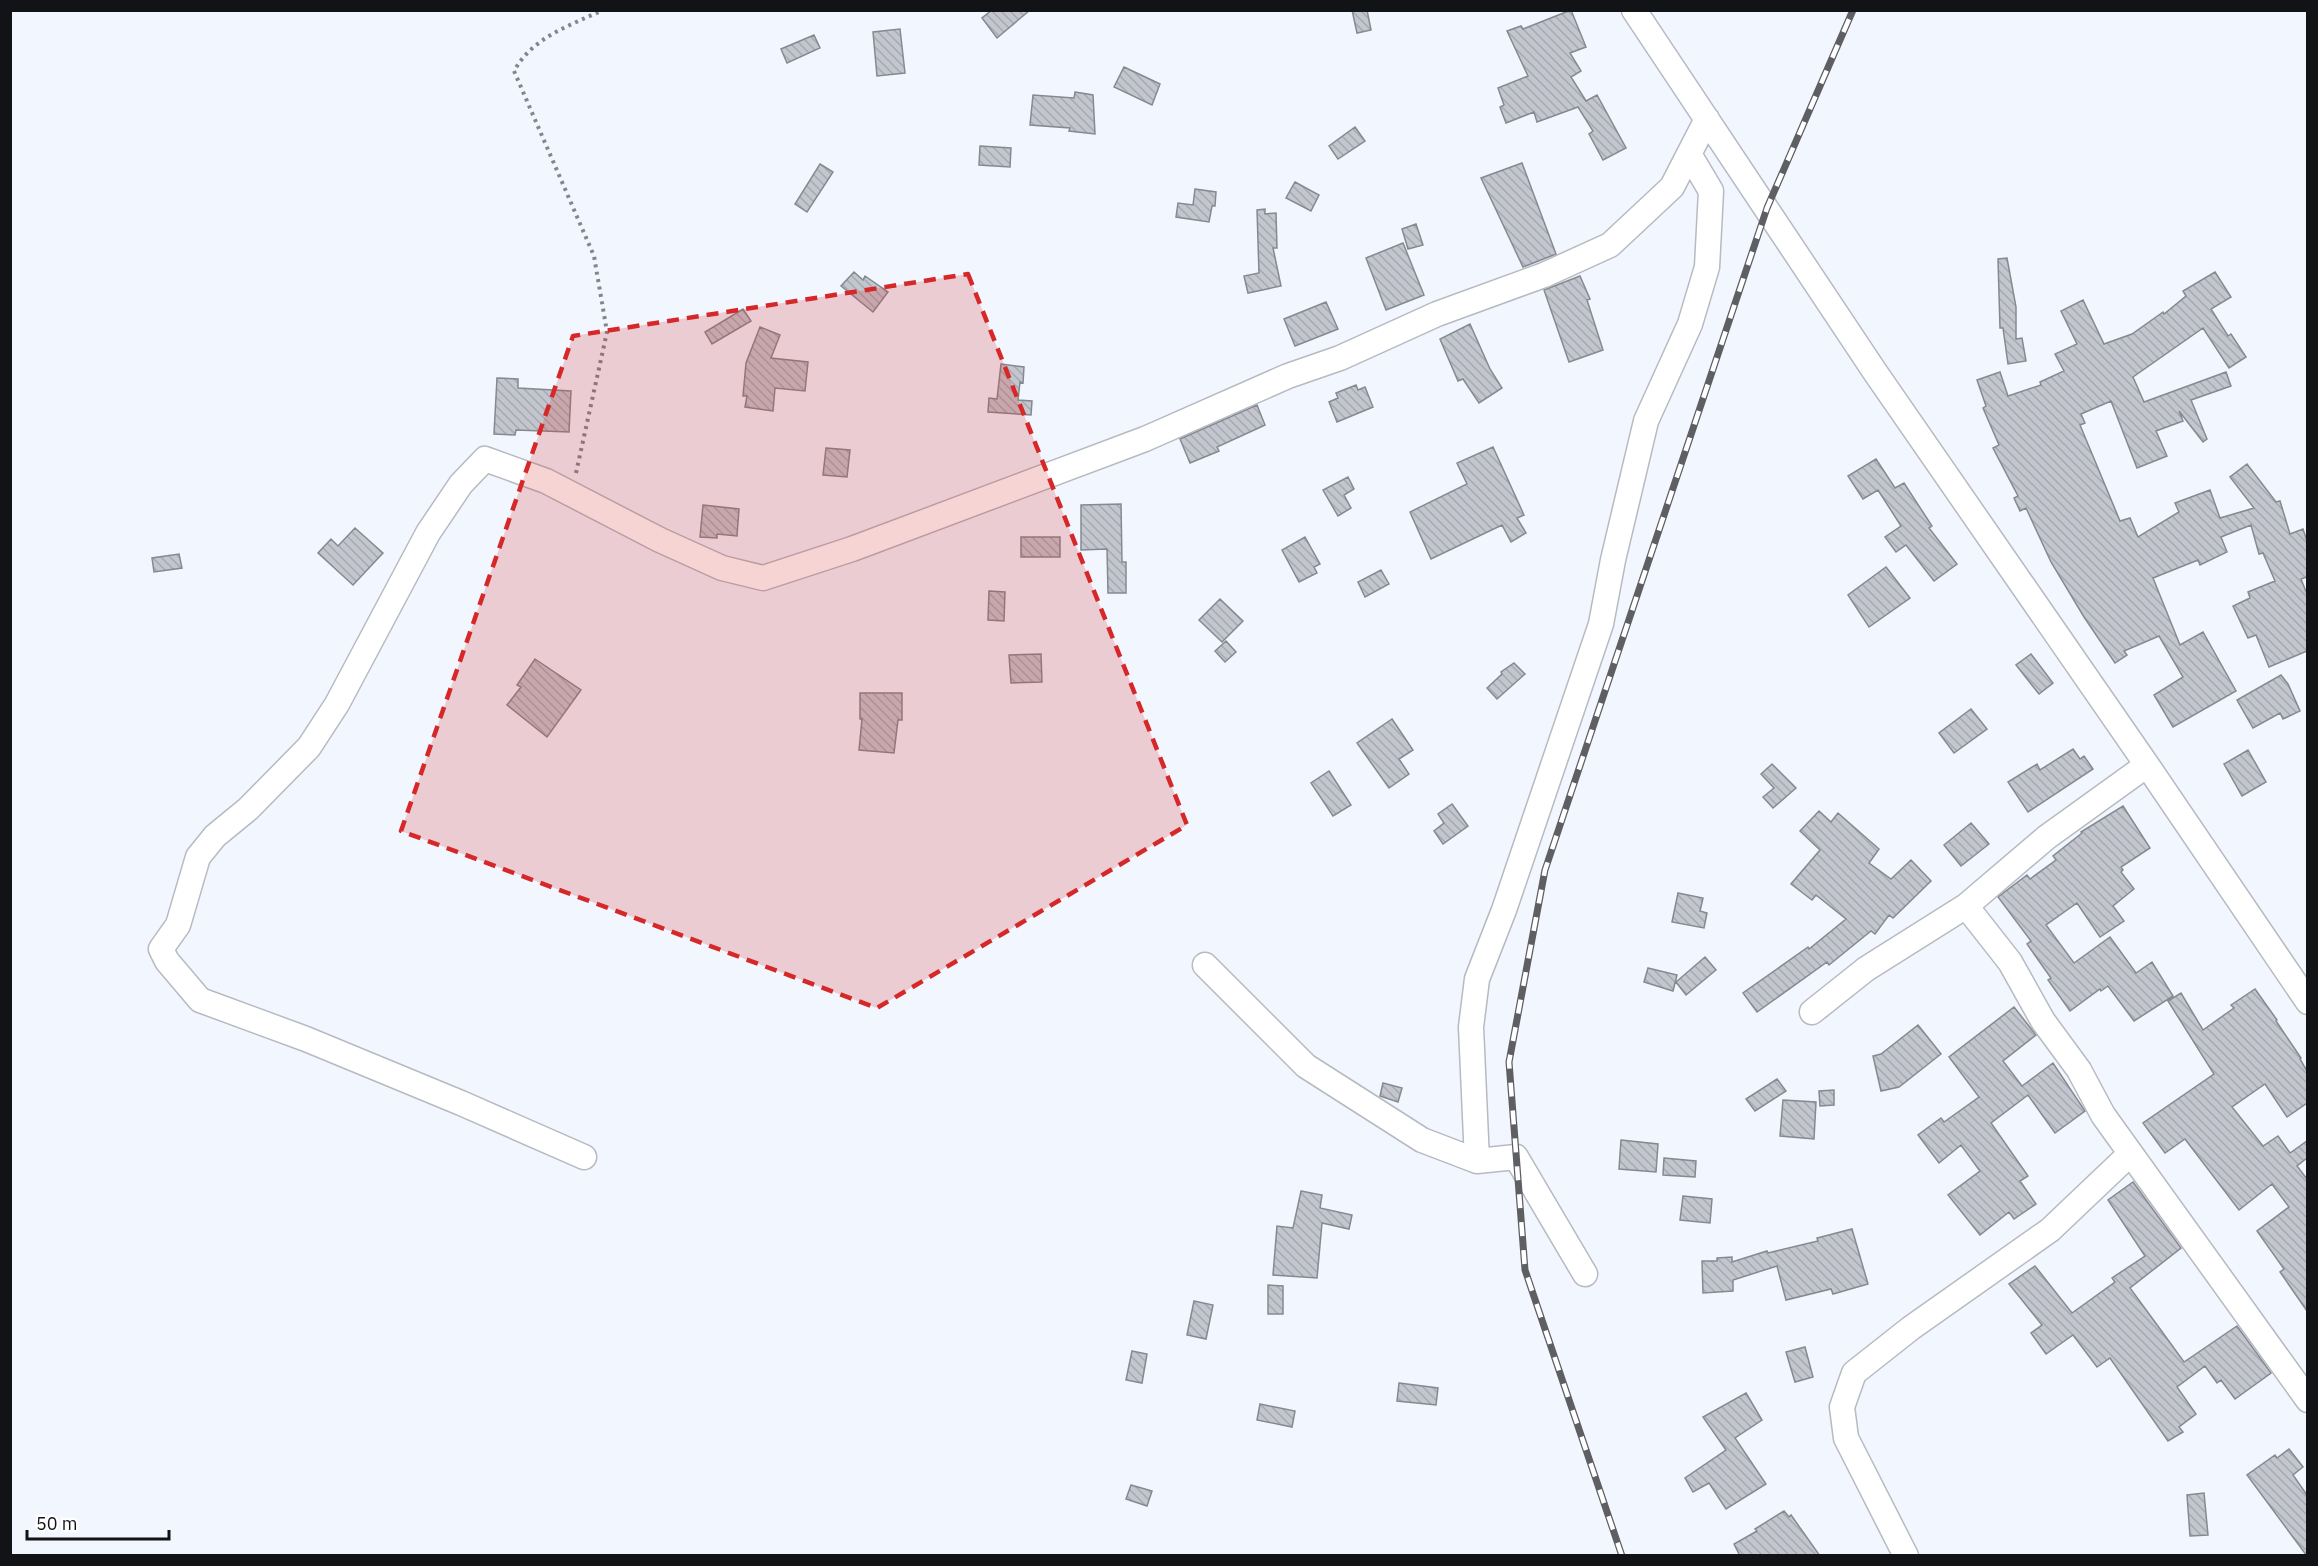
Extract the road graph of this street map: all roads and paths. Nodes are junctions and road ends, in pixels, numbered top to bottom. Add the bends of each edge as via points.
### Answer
1 (603, 10) edge
2 (1634, 10) edge
3 (1707, 119) junction
4 (1689, 154) junction
5 (571, 495) junction
6 (2147, 765) junction
7 (1966, 906) junction
8 (1205, 965) dead end
9 (2307, 1002) edge
10 (1812, 1012) dead end
11 (2130, 1154) junction
12 (584, 1157) dead end
13 (1478, 1161) junction
14 (1585, 1274) dead end
15 (2307, 1400) edge
16 (1906, 1556) edge

1 - 5 path via 549,34 522,57 514,71 594,256 607,332
2 - 3 street
3 - 4 street
3 - 6 street via 1875,372
4 - 5 street via 1672,187 1610,245 1144,439 852,549 763,578 723,568
4 - 13 street via 1711,190 1707,267 1690,324 1646,421 1601,624 1477,979 1471,1027
5 - 12 street via 546,481 485,459 461,484 428,533 337,705 309,747 198,857 178,926 161,949 200,1000 306,1039
6 - 7 street via 2047,837
6 - 9 street
7 - 10 street via 1866,969
7 - 11 street via 2010,962 2043,1022 2079,1070
8 - 13 street via 1306,1066 1422,1140
11 - 15 street
11 - 16 street via 2050,1230 1854,1373 1842,1407 1846,1438
13 - 14 street via 1516,1157

